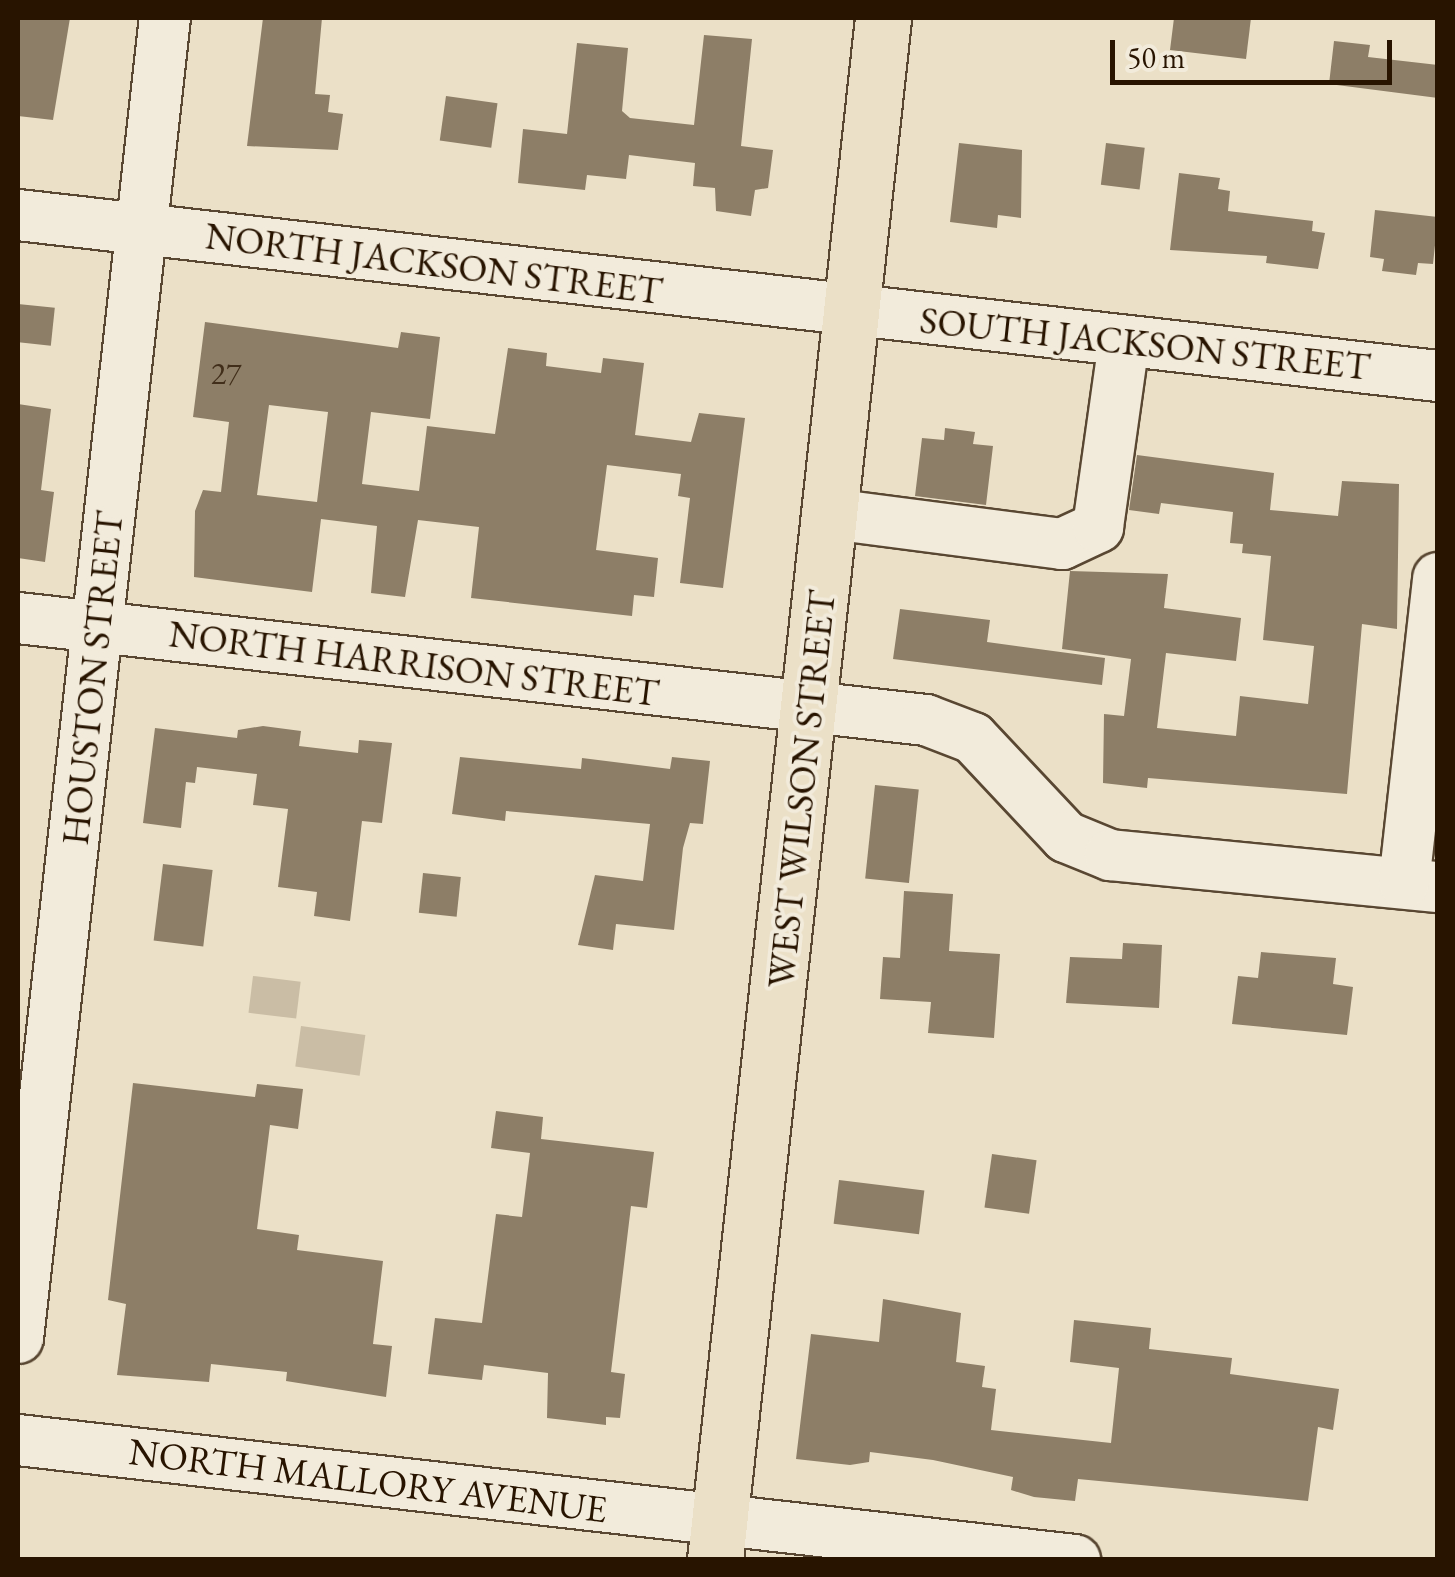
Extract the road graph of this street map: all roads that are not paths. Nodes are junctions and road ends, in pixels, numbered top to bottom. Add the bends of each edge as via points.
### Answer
1 (165, 18) edge
2 (883, 18) edge
3 (18, 215) edge
4 (142, 230) junction
5 (852, 310) junction
6 (1124, 341) junction
7 (1438, 376) edge
8 (831, 514) junction
9 (1438, 578) edge
10 (18, 618) edge
11 (97, 627) junction
12 (811, 707) junction
13 (1421, 884) edge
14 (18, 1338) edge
15 (18, 1440) edge
16 (717, 1540) edge
17 (1075, 1560) edge

1 - 4 street, HOUSTON STREET
2 - 5 main road, WEST WILSON STREET
3 - 4 street, NORTH JACKSON STREET
4 - 5 street, NORTH JACKSON STREET
4 - 11 street, HOUSTON STREET
5 - 6 street, SOUTH JACKSON STREET
5 - 8 main road, WEST WILSON STREET
6 - 7 street, SOUTH JACKSON STREET
6 - 8 street via 1098,527 1062,544
8 - 12 main road, WEST WILSON STREET
9 - 13 street
10 - 11 street, NORTH HARRISON STREET
11 - 12 street, NORTH HARRISON STREET
11 - 14 street, HOUSTON STREET
12 - 13 street, NORTH HARRISON STREET via 926,720 973,738 1066,837 1110,854
12 - 16 main road, WEST WILSON STREET
15 - 16 street, NORTH MALLORY AVENUE
16 - 17 street, NORTH MALLORY AVENUE

